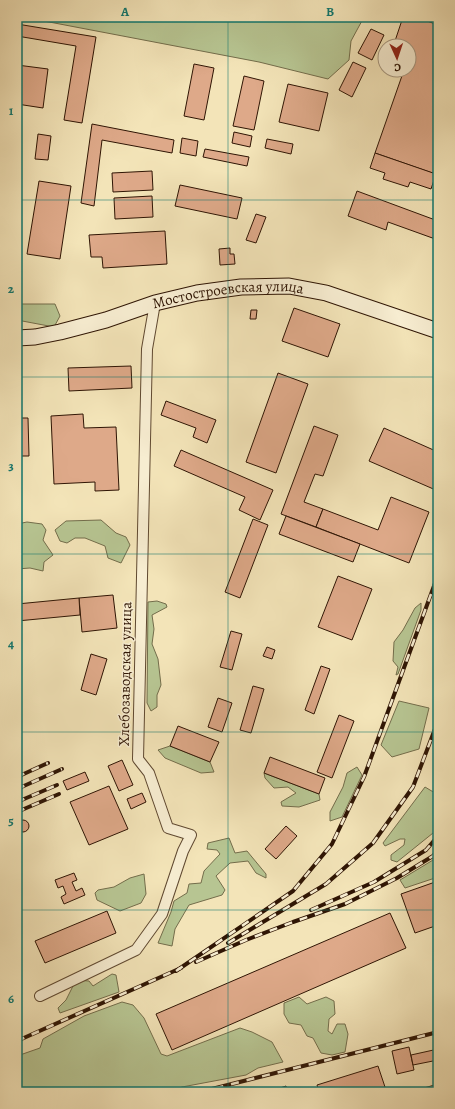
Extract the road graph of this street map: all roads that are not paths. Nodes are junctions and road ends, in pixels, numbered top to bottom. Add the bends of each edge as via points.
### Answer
1 (155, 303) junction
2 (438, 331) edge
3 (17, 338) edge
4 (40, 996) dead end

1 - 2 main road, Мостостроевская улица via 197,293 241,287 289,286 326,293
1 - 3 main road, Мостостроевская улица via 60,332
1 - 4 street, Хлебозаводская улица via 147,349 138,759 148,773 168,828 191,834 162,914 136,950

